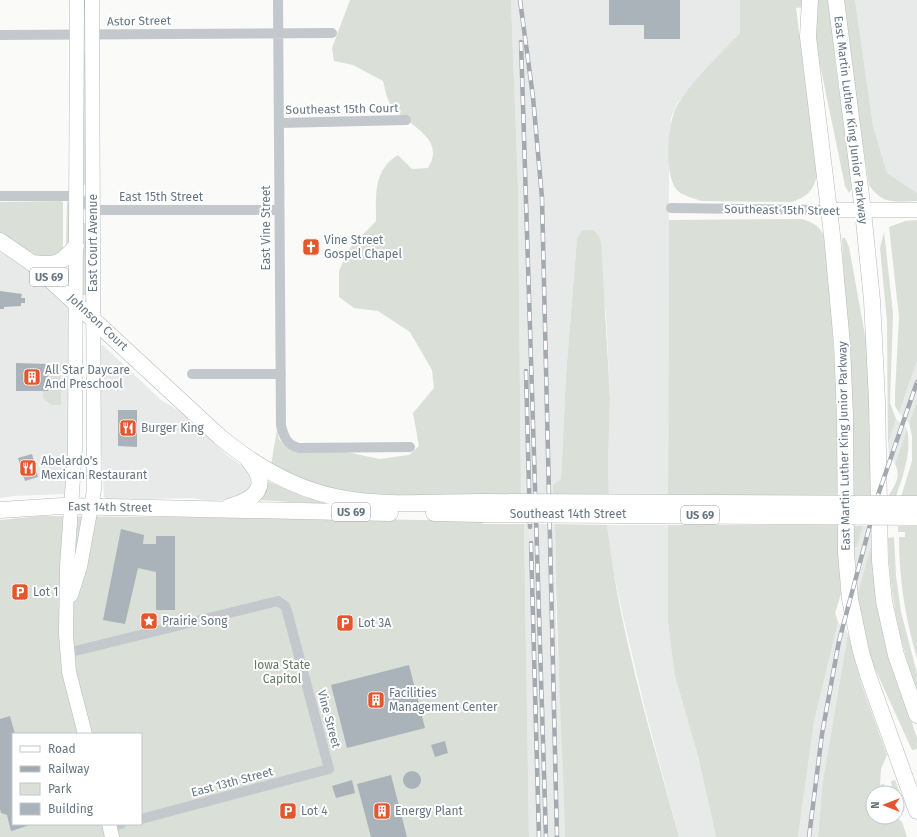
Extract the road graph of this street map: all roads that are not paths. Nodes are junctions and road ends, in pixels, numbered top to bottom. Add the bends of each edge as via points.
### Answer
1 (77, 0) edge
2 (92, 0) edge
3 (278, 0) edge
4 (810, 0) edge
5 (836, 0) edge
6 (332, 33) dead end
7 (278, 34) junction
8 (0, 35) edge
9 (77, 35) junction
10 (92, 35) junction
11 (406, 120) dead end
12 (279, 123) junction
13 (0, 196) edge
14 (77, 196) junction
15 (671, 208) dead end
16 (93, 210) junction
17 (279, 210) junction
18 (829, 210) junction
19 (863, 210) junction
20 (917, 210) edge
21 (0, 241) edge
22 (76, 246) junction
23 (32, 262) junction
24 (76, 301) junction
25 (94, 319) junction
26 (192, 374) dead end
27 (281, 374) junction
28 (410, 447) dead end
29 (244, 457) junction
30 (917, 504) edge
31 (72, 506) junction
32 (92, 508) junction
33 (482, 508) junction
34 (220, 509) junction
35 (0, 510) edge
36 (917, 516) edge
37 (68, 604) junction
38 (67, 653) junction
39 (917, 715) edge
40 (85, 733) edge
41 (329, 769) joint
42 (913, 787) edge
43 (917, 812) edge
44 (142, 819) edge

1 - 9 street, East Court Avenue
2 - 10 street, East Court Avenue
3 - 7 street, East Vine Street
4 - 18 main road, East Martin Luther King Junior Parkway via 808,37
5 - 19 main road, East Martin Luther King Junior Parkway
6 - 7 street, Astor Street
7 - 10 street, Astor Street
7 - 12 street, East Vine Street
8 - 9 street, Astor Street
9 - 10 street, Astor Street
9 - 14 street, East Court Avenue
10 - 16 street, East Court Avenue
11 - 12 street, Southeast 15th Court
12 - 17 street, East Vine Street
13 - 14 street
14 - 16 street
14 - 22 street, East Court Avenue
15 - 18 street, Southeast 15th Street
16 - 17 street, East 15th Street
16 - 25 street, East Court Avenue
17 - 27 street, East Vine Street
18 - 19 street, Southeast 15th Street
18 - 42 main road, East Martin Luther King Junior Parkway via 846,430 846,553 850,599 859,646 869,678
19 - 20 street, Southeast 15th Street
19 - 39 main road, East Martin Luther King Junior Parkway via 875,345 880,561 884,601 896,655
21 - 23 main road, Johnson Court / US 69
22 - 23 main road via 60,262 48,265
22 - 24 street, East Court Avenue
23 - 24 main road, Johnson Court / US 69
24 - 25 main road, Johnson Court / US 69
24 - 31 street, East Court Avenue via 76,449
25 - 29 main road, Johnson Court / US 69
25 - 32 street, East Court Avenue
26 - 27 street
27 - 28 street, East Vine Street via 281,426 287,442 299,448
29 - 33 main road, Southeast 14th Street / US 69 via 289,482 336,497
29 - 34 main road via 258,471 258,489 241,503
30 - 33 main road, Southeast 14th Street / US 69, bridge
31 - 32 main road, East 14th Street / US 69
31 - 35 main road, East 14th Street / US 69
31 - 37 street, East Court Avenue via 67,567
32 - 34 main road, East 14th Street / US 69
32 - 37 street, East Court Avenue via 80,567
33 - 34 main road, Southeast 14th Street / US 69
33 - 36 main road, Southeast 14th Street / US 69, bridge
37 - 38 street, East Court Avenue
38 - 40 street, East Court Avenue via 69,672
38 - 41 street, Vine Street via 278,601 285,606
41 - 44 street, East 13th Street
42 - 43 main road, East Martin Luther King Junior Parkway

